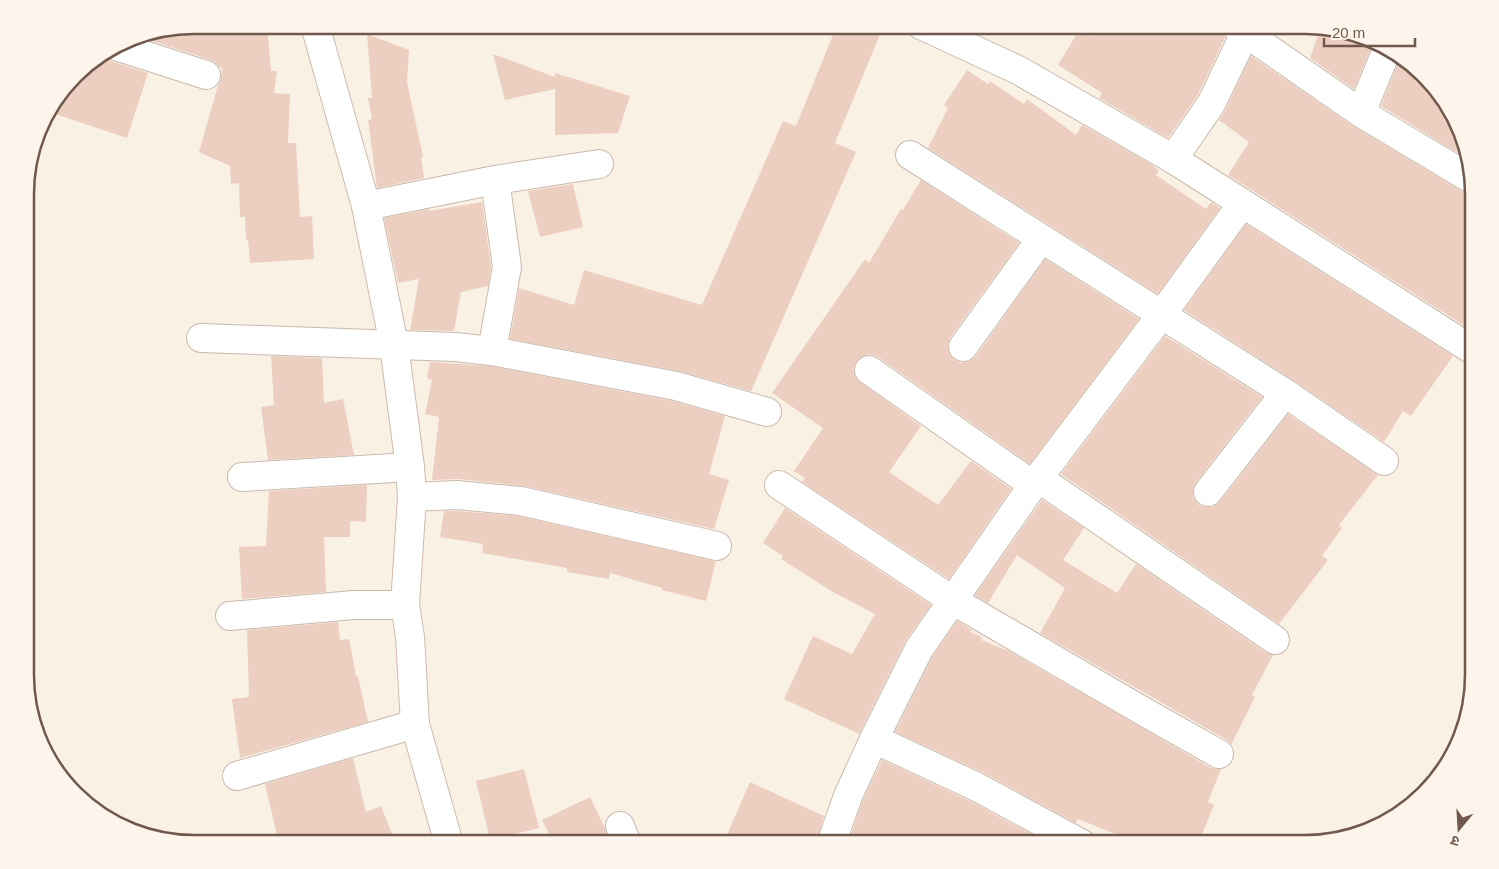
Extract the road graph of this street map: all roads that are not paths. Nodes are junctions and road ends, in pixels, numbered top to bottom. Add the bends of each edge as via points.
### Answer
1 (318, 34) edge
2 (940, 34) edge
3 (1240, 34) edge
4 (1251, 34) edge
5 (125, 49) edge
6 (1385, 55) edge
7 (206, 76) dead end
8 (1361, 113) junction
9 (910, 155) dead end
10 (1173, 159) junction
11 (599, 164) dead end
12 (1464, 174) edge
13 (495, 180) junction
14 (1242, 204) junction
15 (366, 206) junction
16 (1041, 239) junction
17 (1162, 314) junction
18 (201, 338) dead end
19 (394, 345) junction
20 (1465, 345) edge
21 (963, 347) dead end
22 (492, 352) junction
23 (869, 370) dead end
24 (1285, 394) junction
25 (767, 412) dead end
26 (1384, 461) dead end
27 (410, 467) junction
28 (242, 477) dead end
29 (1036, 482) junction
30 (779, 485) dead end
31 (1208, 492) dead end
32 (412, 497) junction
33 (717, 546) dead end
34 (952, 600) junction
35 (405, 605) junction
36 (230, 616) dead end
37 (1275, 640) dead end
38 (415, 724) junction
39 (874, 739) junction
40 (1220, 754) dead end
41 (237, 776) dead end
42 (446, 835) edge
43 (834, 835) edge
44 (1065, 835) edge

1 - 15 street
2 - 10 street via 1018,70
3 - 10 street via 1211,104
4 - 8 street
5 - 7 street
6 - 8 street
8 - 12 street
9 - 16 street
10 - 14 street
11 - 13 street
13 - 15 street
13 - 22 street via 507,267
14 - 17 street
14 - 20 street
15 - 19 street
16 - 17 street
16 - 21 street
17 - 24 street
17 - 29 street
18 - 19 street
19 - 22 street
19 - 27 street
22 - 25 street via 676,386
23 - 29 street
24 - 26 street
24 - 31 street
27 - 28 street
27 - 32 street
29 - 34 street
29 - 37 street
30 - 34 street
32 - 33 street via 457,495 521,501
32 - 35 street
34 - 39 street via 919,649
34 - 40 street
35 - 36 street via 354,605
35 - 38 street
38 - 41 street
38 - 42 street
39 - 43 street
39 - 44 street via 976,787

